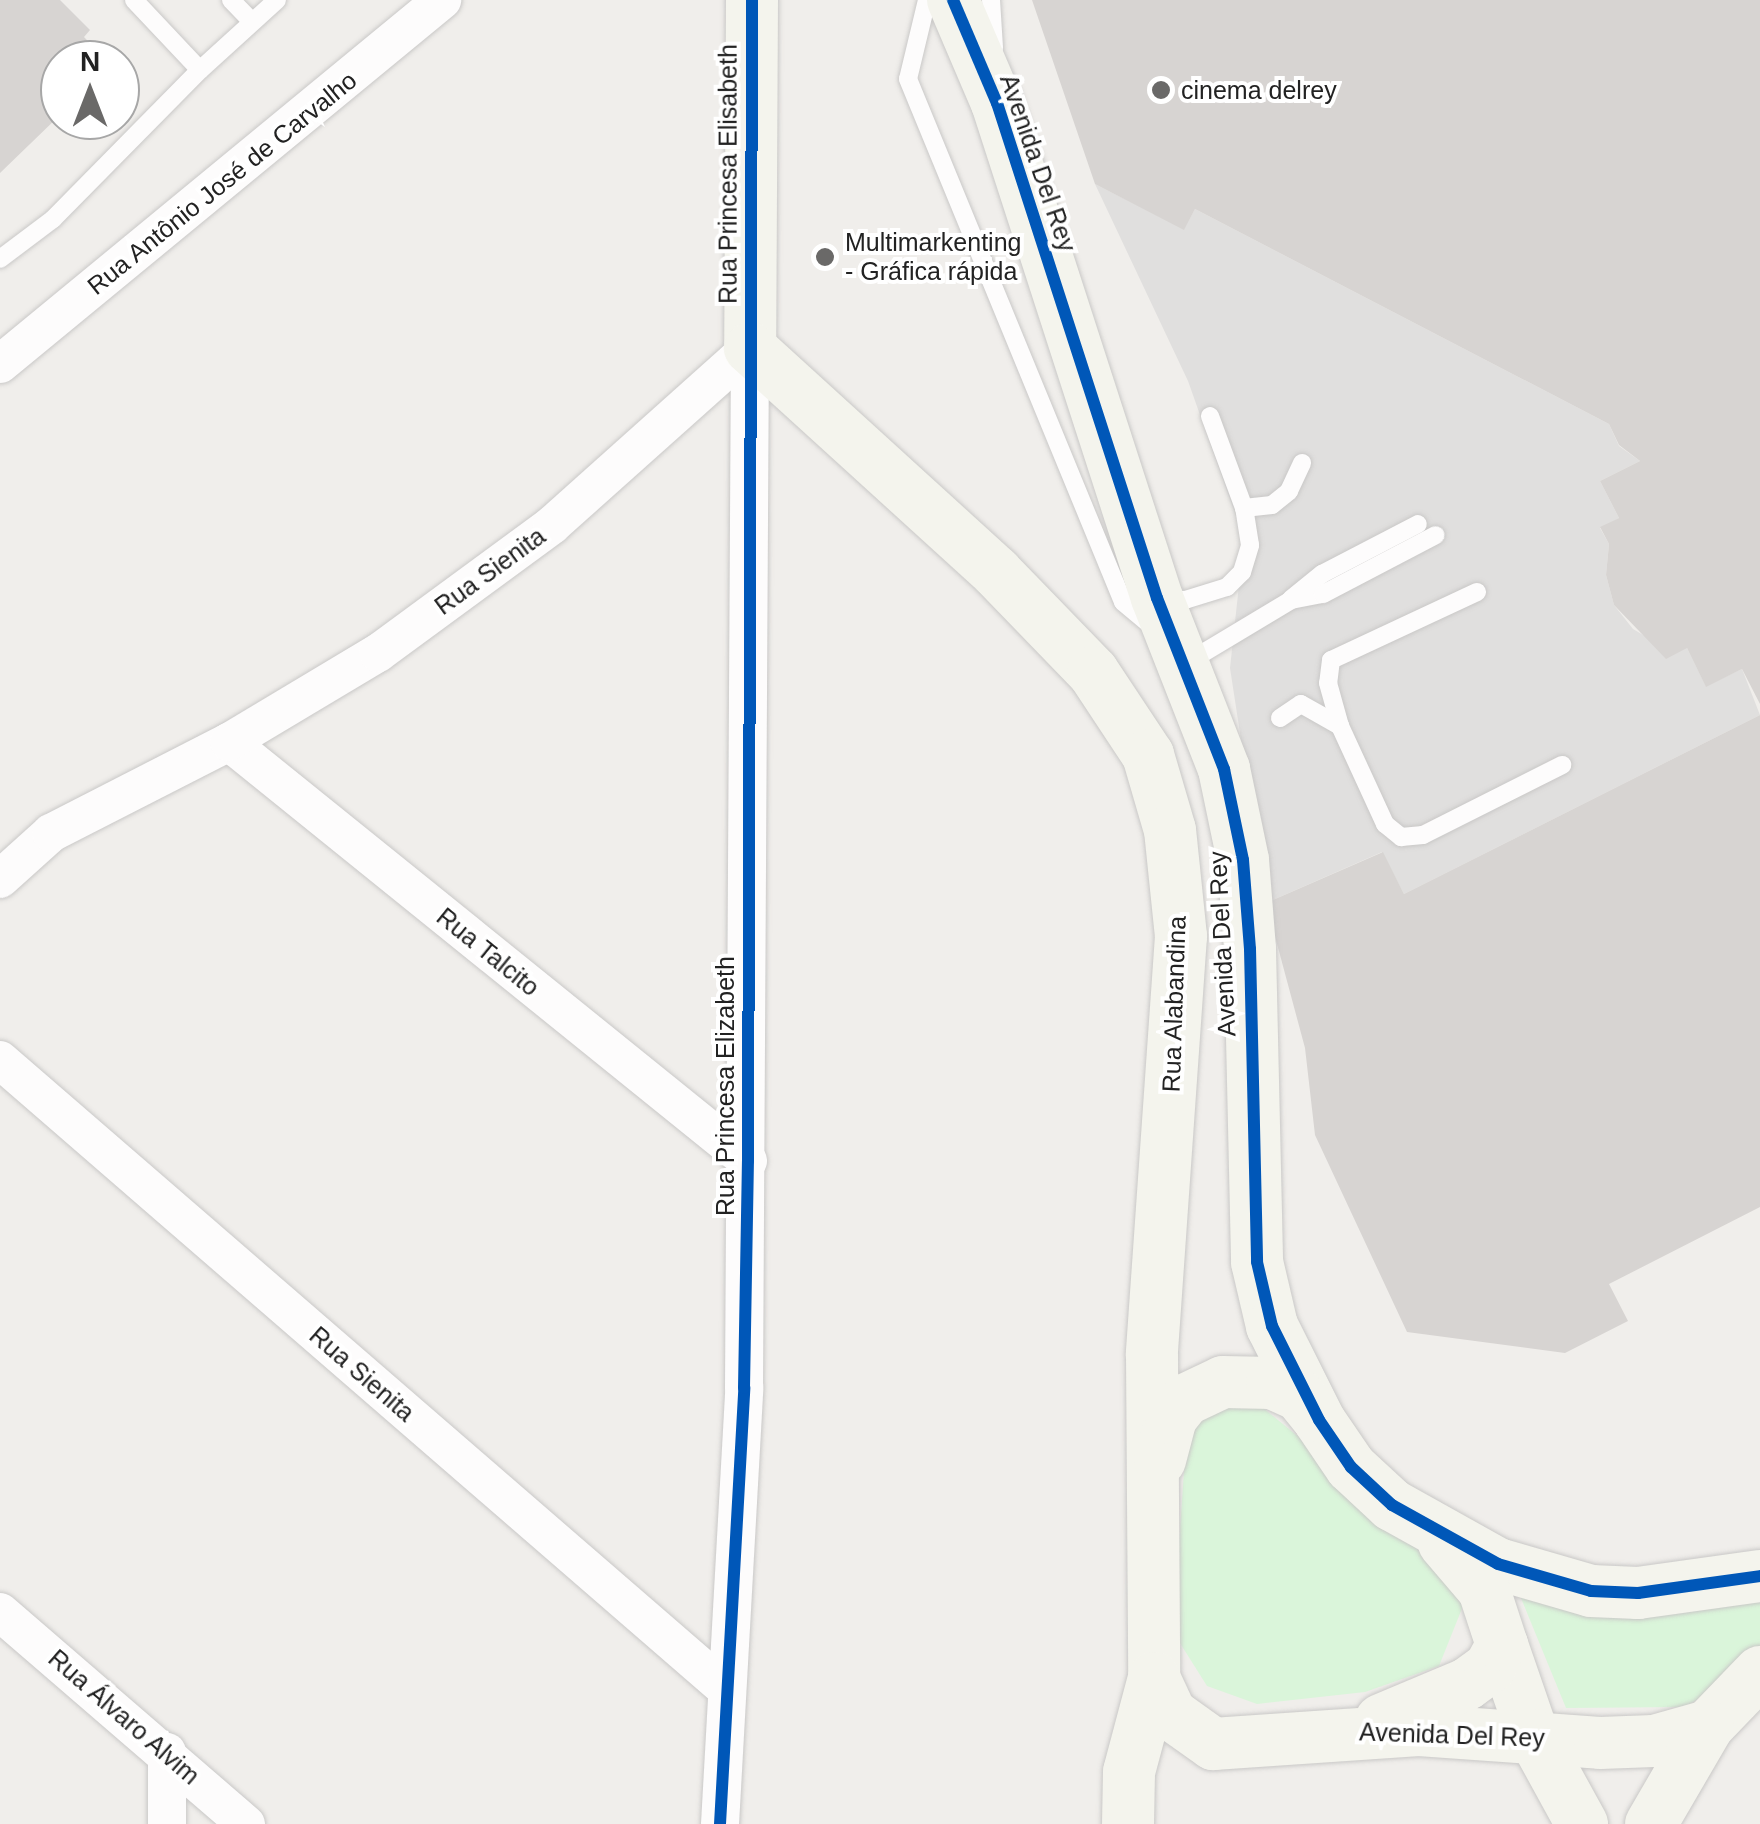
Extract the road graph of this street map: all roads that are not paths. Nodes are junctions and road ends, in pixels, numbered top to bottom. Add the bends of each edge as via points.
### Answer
1 (134, 0) edge
2 (231, 0) edge
3 (277, 0) edge
4 (442, 0) edge
5 (752, 0) edge
6 (927, 0) edge
7 (953, 0) edge
8 (991, 0) edge
9 (251, 21) junction
10 (200, 70) junction
11 (997, 104) junction
12 (0, 259) edge
13 (750, 348) junction
14 (0, 364) edge
15 (1210, 416) dead end
16 (1302, 463) dead end
17 (1244, 508) junction
18 (1418, 524) dead end
19 (1436, 535) dead end
20 (1477, 592) dead end
21 (1156, 598) junction
22 (1291, 600) junction
23 (1180, 655) junction
24 (1280, 718) dead end
25 (1340, 726) junction
26 (228, 742) junction
27 (1562, 765) dead end
28 (0, 878) edge
29 (0, 1060) edge
30 (748, 1161) junction
31 (1319, 1420) junction
32 (1156, 1477) junction
33 (1438, 1535) junction
34 (1760, 1576) edge
35 (0, 1612) edge
36 (1502, 1646) junction
37 (1760, 1672) edge
38 (1154, 1678) junction
39 (725, 1688) junction
40 (1708, 1726) junction
41 (1351, 1731) junction
42 (1534, 1735) junction
43 (167, 1752) junction
44 (168, 1824) edge
45 (246, 1824) edge
46 (720, 1824) edge
47 (1128, 1824) edge
48 (1582, 1824) edge
49 (1652, 1824) edge

1 - 10 lane
2 - 9 lane
3 - 9 lane
4 - 14 street, Rua Antônio José de Carvalho
5 - 13 street, Rua Princesa Elisabeth
6 - 23 lane, Avenida Del Rey via 908,79 1123,602
7 - 11 street, Avenida Del Rey
8 - 11 lane
9 - 10 lane
10 - 12 lane via 53,219
11 - 21 street, Avenida Del Rey
13 - 26 street, Rua Sienita via 552,526 378,653
13 - 30 street, Rua Princesa Elizabeth
13 - 32 street, Rua Alabandina via 1024,601 1093,672 1148,754 1170,830 1181,936 1152,1355
15 - 17 lane
16 - 17 lane via 1272,505
17 - 21 lane via 1250,545 1242,572 1210,595
18 - 22 lane via 1322,574
19 - 22 lane via 1324,594
20 - 25 lane via 1330,660 1328,683
21 - 23 street, Avenida Del Rey
22 - 23 lane
23 - 31 street, Avenida Del Rey via 1224,769 1243,860 1257,1262 1272,1326
24 - 25 lane via 1300,704
25 - 27 lane via 1384,824 1402,837 1423,835
26 - 28 street, Rua Sienita via 51,832
26 - 30 street, Rua Talcito
29 - 39 street, Rua Sienita
30 - 39 street, Rua Princesa Elizabeth via 744,1388
31 - 32 street via 1299,1396 1272,1383 1223,1382 1185,1400 1171,1418
31 - 33 street, Avenida Del Rey via 1351,1467
32 - 38 street, Rua Alabandina
33 - 34 street, Avenida Del Rey via 1498,1564 1590,1591 1638,1593
33 - 36 street via 1484,1590
35 - 43 street, Rua Álvaro Alvim
36 - 41 street via 1490,1667 1467,1684
36 - 42 street
37 - 40 street
38 - 41 street, Avenida Del Rey via 1171,1714 1213,1744
38 - 47 street, Rua Alabandina via 1129,1772
39 - 46 street, Rua Princesa Elizabeth
40 - 42 street, Avenida Del Rey via 1654,1741
40 - 49 street
41 - 42 street, Avenida Del Rey
42 - 48 street
43 - 44 street
43 - 45 street, Rua Álvaro Alvim

